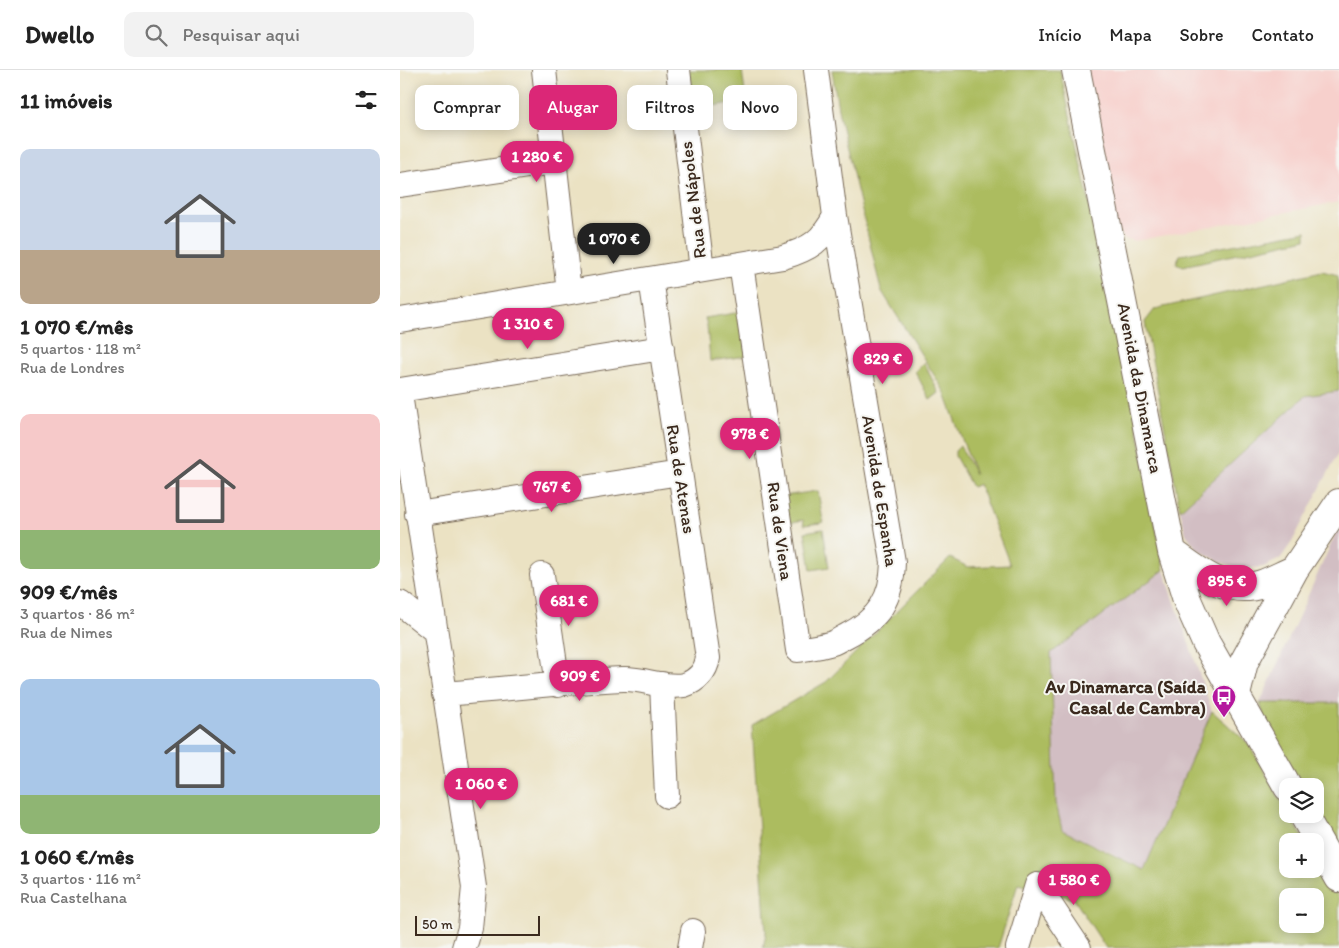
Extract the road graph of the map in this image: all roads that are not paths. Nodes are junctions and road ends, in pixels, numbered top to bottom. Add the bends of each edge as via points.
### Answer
1 (544, 70) edge
2 (678, 70) edge
3 (816, 70) edge
4 (1076, 70) edge
5 (554, 162) junction
6 (400, 185) edge
7 (835, 216) junction
8 (741, 264) junction
9 (702, 270) junction
10 (651, 279) junction
11 (569, 292) junction
12 (400, 320) edge
13 (662, 348) junction
14 (400, 390) edge
15 (400, 394) edge
16 (680, 473) junction
17 (1339, 503) edge
18 (417, 514) junction
19 (1172, 552) junction
20 (1294, 570) junction
21 (542, 574) dead end
22 (400, 603) edge
23 (434, 630) junction
24 (798, 650) joint
25 (558, 684) junction
26 (662, 684) junction
27 (444, 694) junction
28 (1236, 695) junction
29 (1283, 778) edge
30 (667, 796) dead end
31 (1308, 823) edge
32 (1339, 878) edge
33 (469, 941) edge
34 (1018, 948) edge
35 (1079, 948) edge

1 - 5 street
2 - 9 street, Rua de Nápoles
3 - 7 street, Avenida de Espanha
4 - 19 main road, Avenida da Dinamarca
5 - 6 street
5 - 11 street
7 - 8 street via 825,234 810,247 784,257
7 - 24 street, Avenida de Espanha via 893,560 893,578 880,609 863,627 830,644
8 - 9 street
8 - 24 street, Rua de Viena
9 - 10 street
10 - 11 street
10 - 13 street, Rua de Atenas
11 - 12 street
13 - 14 street
13 - 16 street, Rua de Atenas
15 - 18 street
16 - 18 street
16 - 26 street, Rua de Atenas via 708,658 706,668 693,681 683,685
17 - 20 main road
18 - 23 street
19 - 20 main road via 1206,577 1234,586 1261,585
19 - 28 main road, Avenida da Dinamarca via 1187,600 1206,643
20 - 28 main road via 1244,662
21 - 25 street
22 - 23 street
23 - 27 street
25 - 26 street via 625,679
25 - 27 street
26 - 30 street
27 - 33 street via 474,887
28 - 29 main road, Avenida da Dinamarca
31 - 32 main road
34 - 35 street via 1037,885

